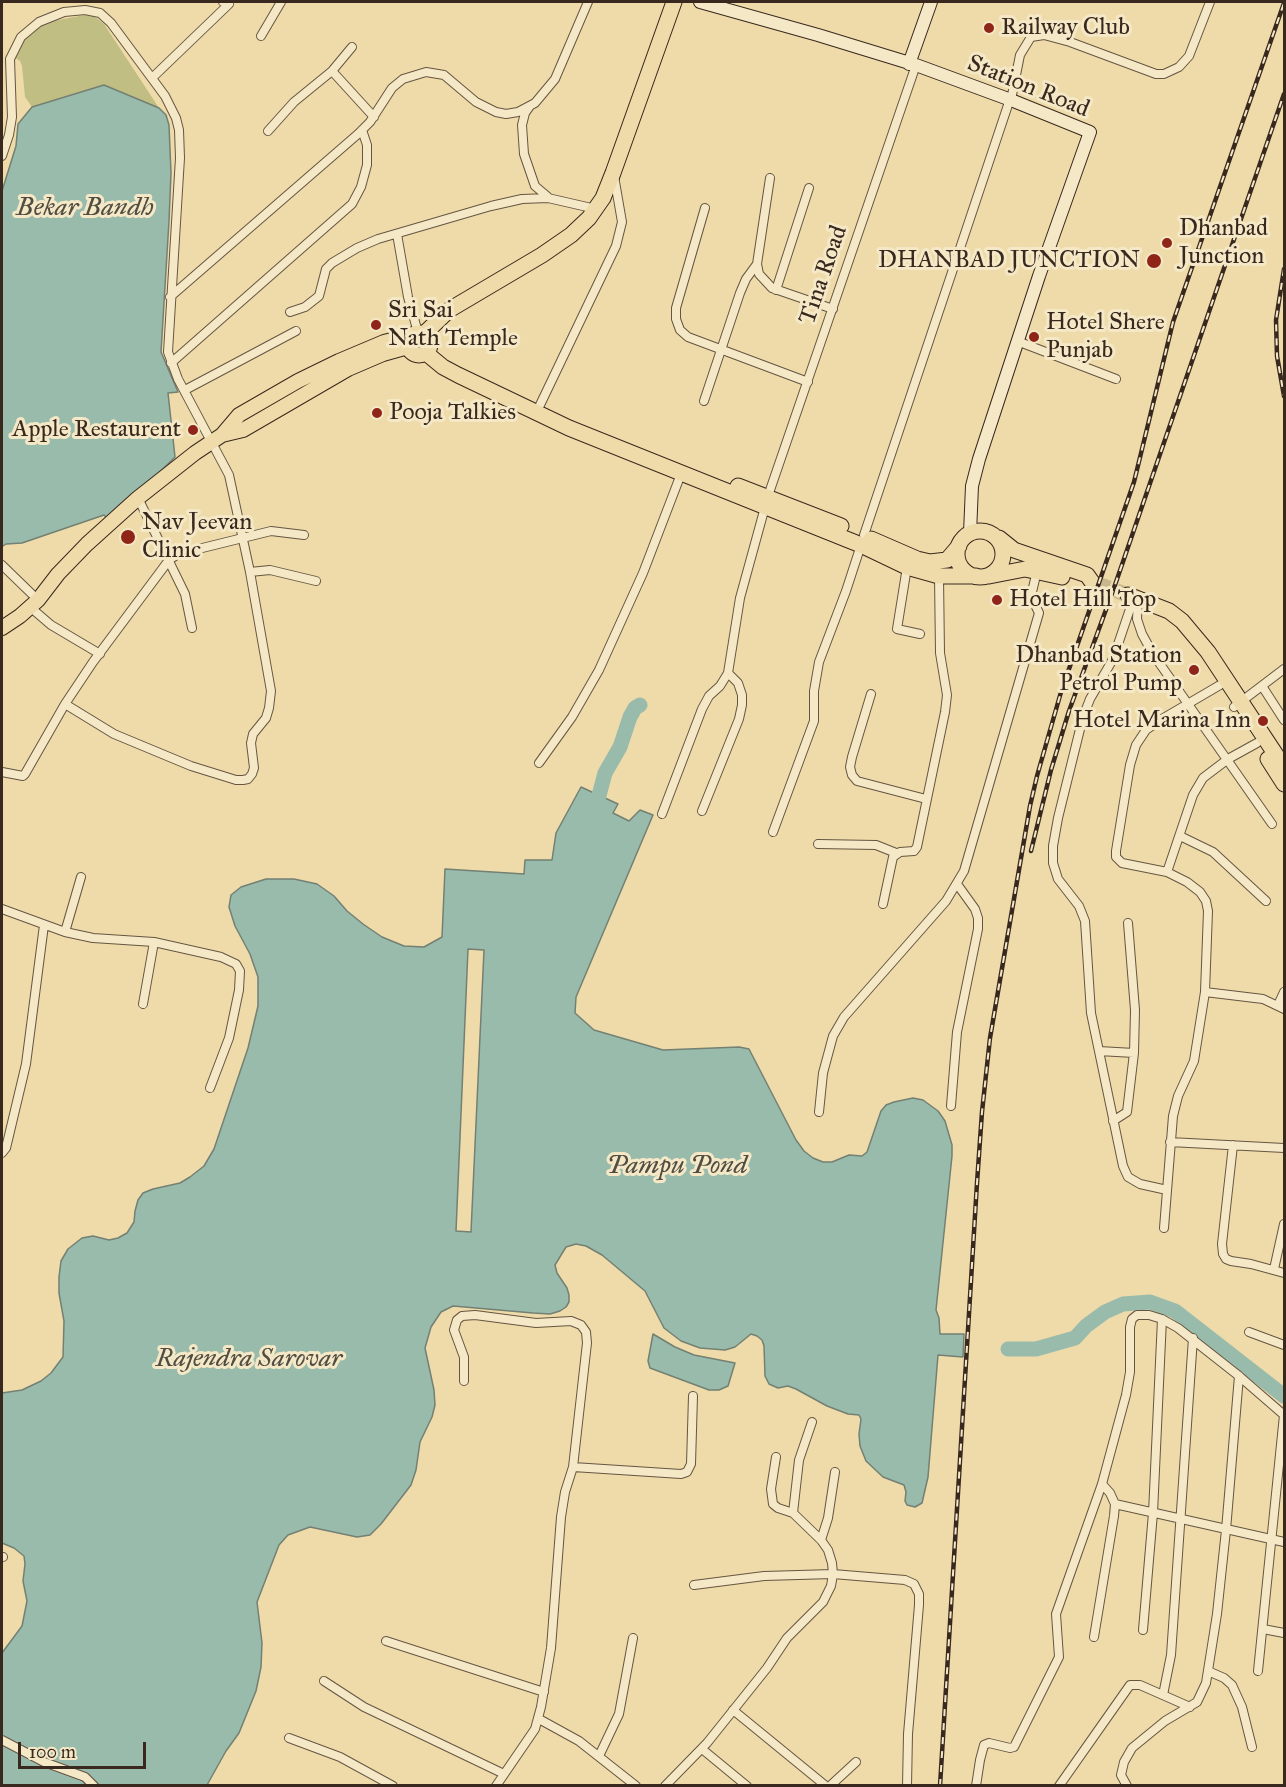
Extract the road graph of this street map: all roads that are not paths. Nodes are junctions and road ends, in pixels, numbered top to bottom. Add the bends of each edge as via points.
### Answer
1 (223, 2) edge
2 (281, 2) edge
3 (588, 2) edge
4 (663, 2) edge
5 (674, 2) edge
6 (700, 2) edge
7 (931, 2) edge
8 (1210, 2) edge
9 (261, 36) dead end
10 (352, 47) dead end
11 (913, 64) junction
12 (332, 71) junction
13 (5, 76) edge
14 (152, 78) junction
15 (1010, 99) junction
16 (530, 106) junction
17 (374, 117) junction
18 (362, 130) junction
19 (268, 131) dead end
20 (2, 156) edge
21 (613, 173) junction
22 (770, 178) dead end
23 (809, 188) dead end
24 (548, 198) junction
25 (591, 207) junction
26 (705, 208) dead end
27 (397, 234) junction
28 (757, 264) junction
29 (776, 290) junction
30 (170, 297) junction
31 (833, 309) junction
32 (290, 312) dead end
33 (296, 331) dead end
34 (419, 340) junction
35 (1017, 341) junction
36 (721, 351) junction
37 (171, 363) junction
38 (1116, 379) dead end
39 (808, 382) junction
40 (185, 390) junction
41 (704, 401) dead end
42 (540, 405) junction
43 (217, 438) junction
44 (681, 474) junction
45 (138, 498) junction
46 (766, 502) junction
47 (970, 533) junction
48 (304, 535) dead end
49 (993, 535) junction
50 (243, 537) junction
51 (862, 540) junction
52 (959, 546) junction
53 (169, 560) junction
54 (2, 566) edge
55 (907, 567) junction
56 (1038, 571) junction
57 (250, 572) junction
58 (939, 576) junction
59 (981, 576) junction
60 (316, 581) dead end
61 (1133, 596) junction
62 (34, 604) junction
63 (1169, 611) junction
64 (2, 628) edge
65 (192, 628) dead end
66 (920, 634) dead end
67 (100, 654) junction
68 (1284, 669) edge
69 (728, 674) junction
70 (1220, 685) junction
71 (1262, 686) junction
72 (871, 694) dead end
73 (65, 704) junction
74 (1187, 704) junction
75 (1238, 704) junction
76 (1284, 720) edge
77 (1257, 743) junction
78 (1228, 759) junction
79 (539, 763) dead end
80 (1284, 767) edge
81 (2, 772) edge
82 (1284, 784) edge
83 (926, 798) junction
84 (702, 811) dead end
85 (662, 814) dead end
86 (1272, 824) dead end
87 (773, 832) dead end
88 (1180, 836) junction
89 (818, 844) dead end
90 (896, 853) junction
91 (1167, 872) junction
92 (81, 877) dead end
93 (957, 884) junction
94 (1266, 901) dead end
95 (883, 904) dead end
96 (2, 909) edge
97 (1128, 922) dead end
98 (44, 925) junction
99 (65, 932) junction
100 (154, 942) junction
101 (1205, 992) junction
102 (1284, 992) edge
103 (143, 1004) dead end
104 (1281, 1007) edge
105 (1099, 1051) junction
106 (1134, 1053) junction
107 (210, 1088) dead end
108 (951, 1106) dead end
109 (819, 1112) dead end
110 (1113, 1121) junction
111 (1170, 1142) junction
112 (1233, 1145) junction
113 (1284, 1148) edge
114 (2, 1153) edge
115 (1167, 1190) junction
116 (1284, 1224) edge
117 (1164, 1228) dead end
118 (1274, 1269) junction
119 (1284, 1273) edge
120 (1162, 1318) junction
121 (1250, 1332) dead end
122 (1193, 1338) junction
123 (1284, 1345) edge
124 (1239, 1376) junction
125 (464, 1382) dead end
126 (693, 1395) dead end
127 (1284, 1415) edge
128 (812, 1422) dead end
129 (776, 1458) dead end
130 (573, 1467) junction
131 (835, 1472) dead end
132 (1102, 1484) junction
133 (1115, 1504) junction
134 (793, 1513) junction
135 (1154, 1513) junction
136 (1180, 1520) junction
137 (1226, 1530) junction
138 (1272, 1539) junction
139 (821, 1540) junction
140 (1284, 1542) edge
141 (833, 1574) junction
142 (694, 1585) dead end
143 (1263, 1629) junction
144 (1143, 1630) dead end
145 (1284, 1633) edge
146 (1094, 1637) dead end
147 (633, 1638) dead end
148 (386, 1641) dead end
149 (1208, 1671) junction
150 (1258, 1671) dead end
151 (324, 1681) dead end
152 (544, 1692) junction
153 (1163, 1695) junction
154 (1190, 1707) junction
155 (733, 1710) junction
156 (539, 1719) junction
157 (289, 1738) dead end
158 (2, 1740) edge
159 (1252, 1748) dead end
160 (702, 1749) junction
161 (598, 1756) junction
162 (856, 1762) dead end
163 (504, 1773) junction
164 (94, 1785) edge
165 (393, 1785) edge
166 (496, 1785) edge
167 (636, 1785) edge
168 (665, 1785) edge
169 (747, 1785) edge
170 (828, 1785) edge
171 (907, 1785) edge
172 (976, 1785) edge
173 (1059, 1785) edge
174 (1127, 1785) edge

1 - 14 street via 229,4
2 - 9 street
3 - 16 street via 555,79
4 - 25 highway
5 - 21 highway
6 - 11 street, Station Road
7 - 11 street
8 - 15 street via 1190,56 1164,74 1070,42 1044,35 1031,37 1020,55
10 - 12 street
11 - 15 street, Station Road
11 - 31 street, Tina Road
12 - 17 street
12 - 19 street via 294,102
13 - 14 street via 12,53 26,32 49,17 77,9 106,17
13 - 20 street via 12,117
14 - 30 street via 172,108 179,130
15 - 35 street, Station Road via 1090,132
15 - 51 street
16 - 17 street via 511,113 496,112 470,98 444,75 426,72 397,83
16 - 24 street via 522,125 524,154 535,186
17 - 18 street
18 - 30 street
18 - 37 street via 367,165 352,204
21 - 25 highway
21 - 42 street via 622,222 616,246
22 - 28 street
23 - 29 street
24 - 25 street
24 - 27 street via 508,201
25 - 34 highway via 571,235 449,310
26 - 36 street via 676,308 676,320 688,338
27 - 32 street via 367,244 332,263 326,269 319,296
27 - 34 street
28 - 29 street via 764,281
28 - 36 street via 740,293
29 - 31 street
30 - 37 street via 167,346
31 - 39 street, Tina Road
33 - 40 street
34 - 42 highway via 459,366
34 - 43 main road via 348,369 243,430
34 - 44 highway via 443,367 458,375 606,445
35 - 38 street
35 - 47 street, Station Road via 972,486
36 - 39 street
36 - 41 street
37 - 40 street
39 - 46 street, Tina Road
40 - 43 street
42 - 46 highway
43 - 45 main road
43 - 50 street
44 - 46 highway
44 - 79 street via 639,583 599,670
45 - 53 street
45 - 62 main road via 87,544
46 - 51 highway
46 - 69 street, Tina Road via 740,598
47 - 49 highway via 982,531
47 - 52 highway
48 - 50 street via 271,531
49 - 56 highway via 1014,550 1087,576 1093,583
49 - 59 highway via 1003,554 1000,565
50 - 53 street via 178,554
50 - 57 street
51 - 52 highway via 930,562 947,560
51 - 55 highway
51 - 87 street via 819,662 814,721
52 - 59 highway via 962,567
53 - 65 street via 185,594
53 - 67 street
54 - 62 street
55 - 58 highway
55 - 66 street via 897,628
56 - 59 highway via 1025,569
56 - 93 street via 1030,596 1039,613 973,842
57 - 60 street via 270,570
57 - 73 street via 270,691 266,718 251,743 254,768 248,779 236,780 191,766 125,739
58 - 59 highway
58 - 83 street via 940,653 947,695
61 - 63 highway
61 - 74 street via 1142,634
61 - 105 street via 1113,659 1083,717 1053,846 1058,879 1079,906 1085,921 1088,986
62 - 64 main road
62 - 67 street via 51,625
63 - 70 highway
63 - 75 highway via 1208,652
67 - 73 street
68 - 71 street
69 - 84 street via 738,683 742,705
69 - 85 street via 702,709
70 - 74 street
70 - 75 highway
71 - 75 street
71 - 76 street
72 - 83 street via 852,757 852,775 858,781
73 - 81 street via 26,774
74 - 78 street
74 - 91 street via 1146,730 1136,745 1116,851 1122,863
75 - 77 highway
75 - 80 highway
77 - 78 street
77 - 82 highway
78 - 86 street
78 - 88 street via 1203,778 1192,795
83 - 90 street via 917,847 914,851
88 - 91 street
88 - 94 street via 1213,852
89 - 90 street via 876,845
90 - 95 street
91 - 101 street via 1187,882 1206,901
92 - 99 street
93 - 108 street via 975,909 978,929 957,1032
93 - 109 street via 844,1017 833,1036 823,1073
96 - 98 street
97 - 106 street
98 - 99 street
98 - 114 street via 26,1064
99 - 100 street
100 - 103 street
100 - 107 street via 231,960 240,970 229,1038
101 - 104 street via 1263,999
101 - 111 street via 1194,1061 1173,1116
102 - 104 street
105 - 106 street
105 - 110 street
106 - 110 street via 1127,1112
110 - 115 street via 1128,1177
111 - 112 street
111 - 115 street
112 - 113 street
112 - 118 street via 1223,1254 1231,1261
115 - 117 street
116 - 118 street
118 - 119 street
120 - 122 street
120 - 132 street via 1137,1315 1132,1319 1126,1395
120 - 135 street
121 - 123 street
122 - 124 street
122 - 136 street
124 - 127 street
124 - 137 street
125 - 130 street via 464,1357 454,1330 462,1316 537,1323 571,1321 581,1325 587,1342
126 - 130 street via 691,1464 687,1472
127 - 138 street
128 - 134 street via 799,1460
129 - 134 street via 773,1504
130 - 152 street via 563,1500
131 - 139 street
132 - 133 street
132 - 172 street via 1056,1614 1059,1648 1055,1667 1014,1747 984,1745
133 - 135 street
133 - 146 street
134 - 139 street
135 - 136 street
135 - 144 street
136 - 137 street
136 - 153 street via 1171,1655
137 - 138 street
137 - 149 street
138 - 140 street
138 - 143 street
139 - 141 street via 828,1550
141 - 142 street via 764,1576
141 - 155 street via 823,1602 787,1638
141 - 171 street via 905,1580 915,1584 919,1594
143 - 145 street
143 - 150 street
147 - 161 street via 619,1714
148 - 152 street
149 - 154 street via 1202,1695
149 - 159 street via 1232,1685
151 - 163 street via 364,1707
152 - 156 street
153 - 154 street
153 - 173 street via 1130,1685
154 - 174 street via 1166,1720 1132,1748 1121,1775
155 - 160 street
155 - 170 street
156 - 161 street
156 - 163 street
157 - 165 street via 340,1757
158 - 164 street via 44,1762 86,1777
160 - 168 street
160 - 169 street
161 - 167 street
162 - 170 street
163 - 166 street

